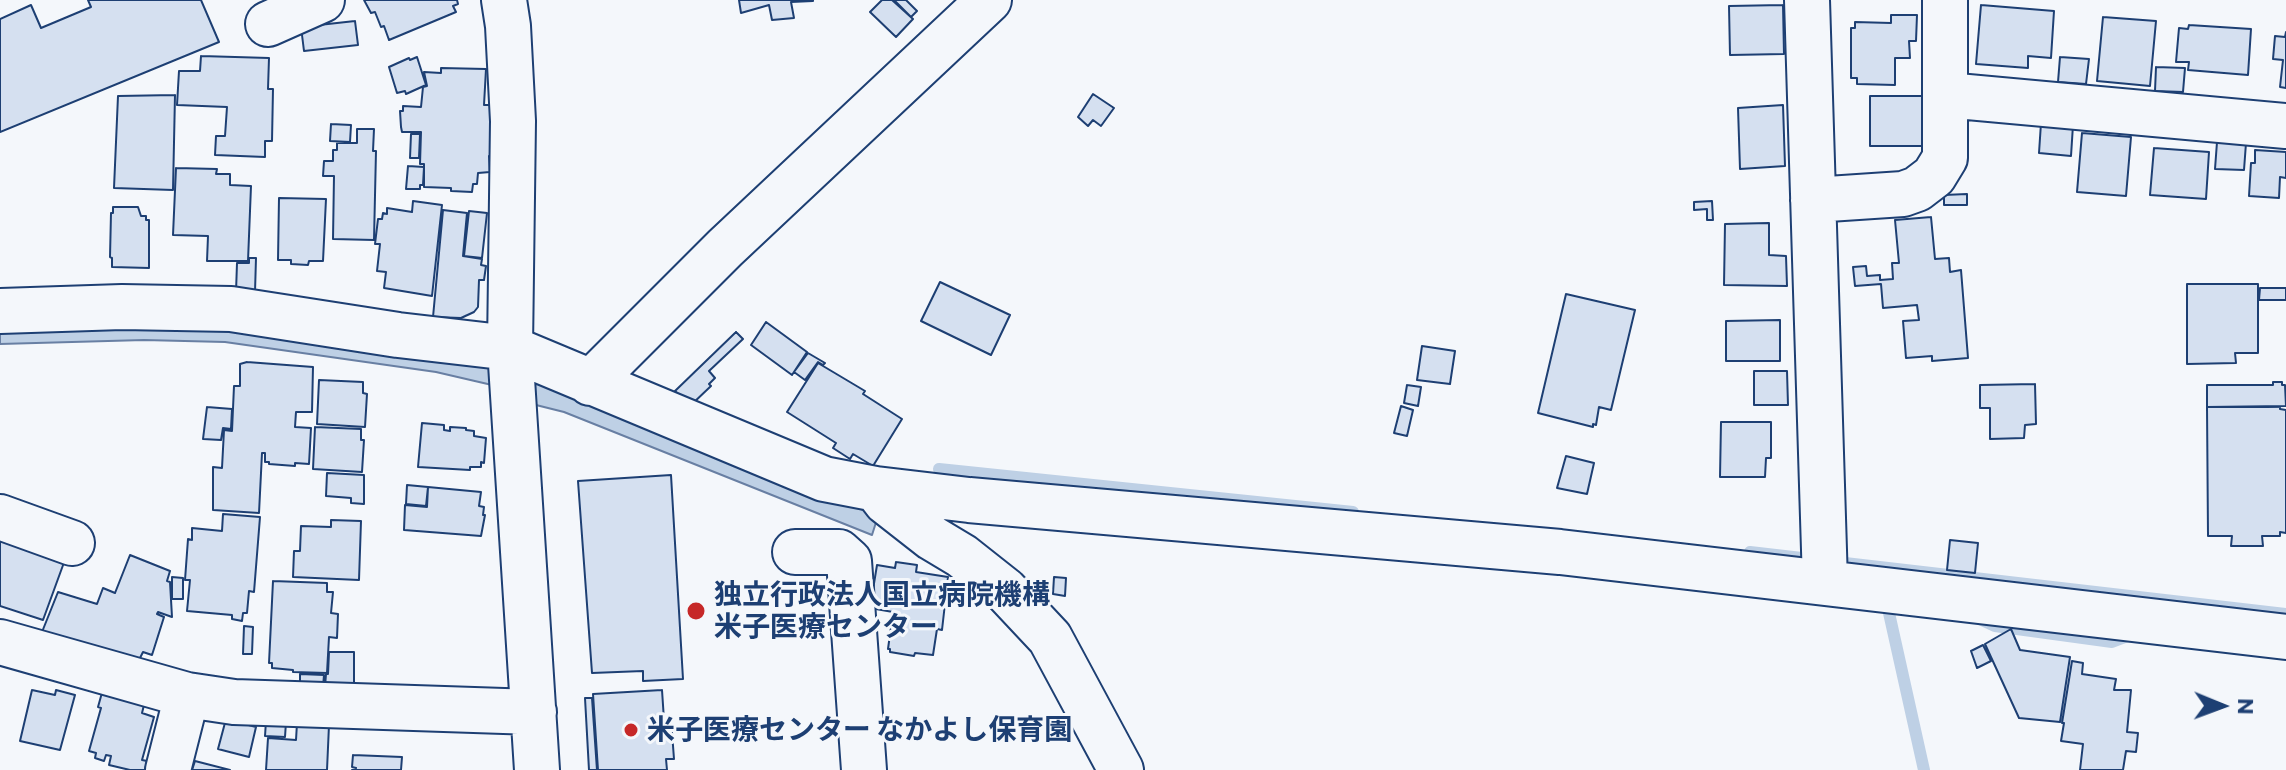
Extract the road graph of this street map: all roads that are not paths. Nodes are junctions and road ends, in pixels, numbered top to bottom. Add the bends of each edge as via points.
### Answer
1 (322, 0) edge
2 (504, 0) edge
3 (989, 0) edge
4 (1807, 0) edge
5 (1945, 0) edge
6 (268, 24) dead end
7 (1946, 95) junction
8 (2286, 126) edge
9 (1813, 200) junction
10 (0, 311) edge
11 (510, 348) junction
12 (590, 383) junction
13 (876, 489) junction
14 (0, 517) edge
15 (72, 543) dead end
16 (795, 552) dead end
17 (1825, 582) junction
18 (2286, 637) edge
19 (0, 642) edge
20 (187, 695) junction
21 (534, 712) junction
22 (168, 770) edge
23 (537, 770) edge
24 (864, 770) edge
25 (1121, 770) edge

1 - 6 street
2 - 11 street via 513,121
3 - 12 street
4 - 9 street
5 - 7 street
7 - 8 street
7 - 9 street via 1945,158 1934,176 1903,194
9 - 17 street
10 - 11 street via 231,309
11 - 12 street
11 - 21 street
12 - 13 street via 824,479
13 - 17 street via 1560,552
13 - 25 street via 886,502 1005,590 1041,627
14 - 15 street
16 - 24 street via 839,552 849,561
17 - 18 street
19 - 20 street
20 - 21 street via 234,702
20 - 22 street
21 - 23 street

